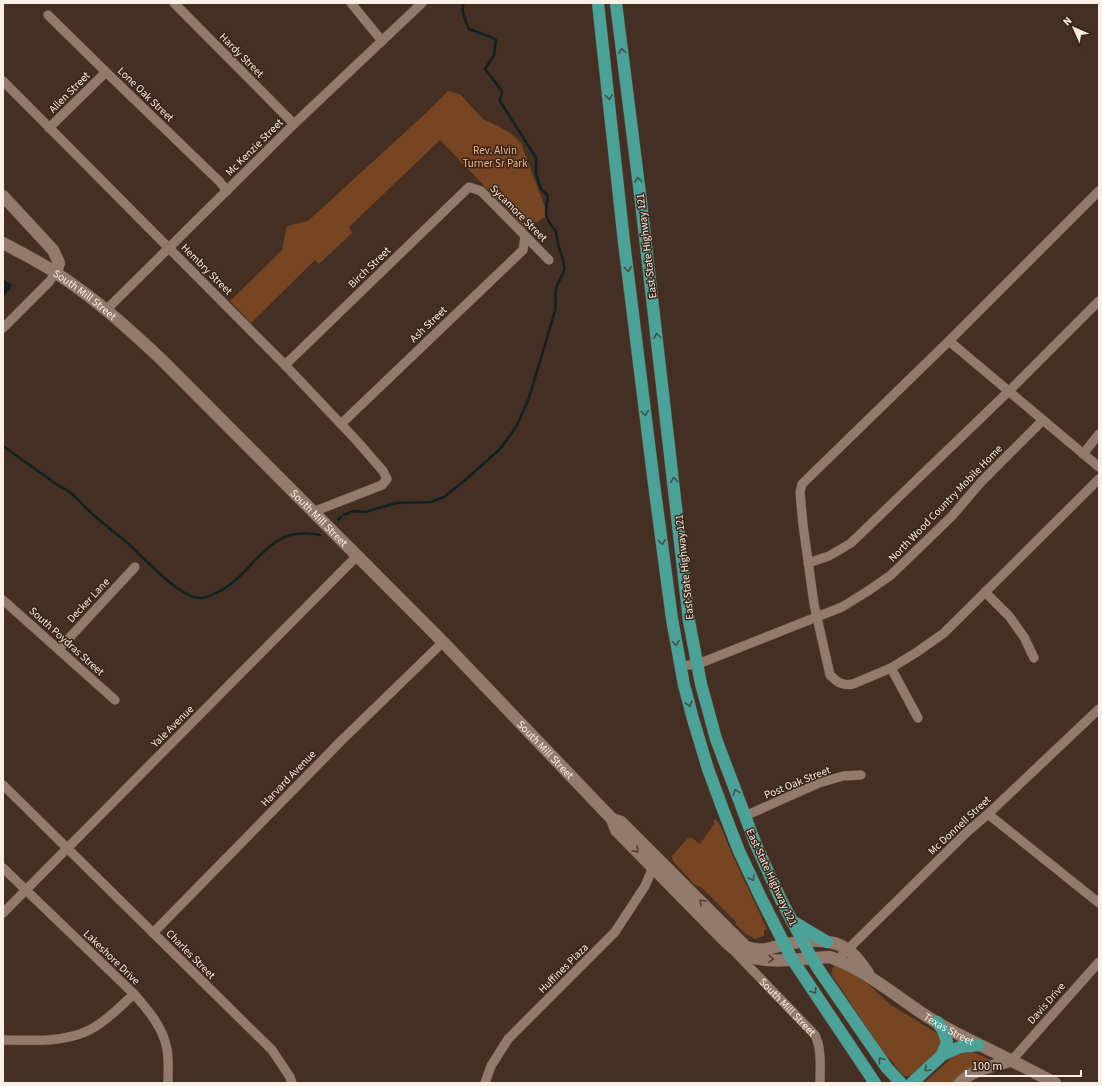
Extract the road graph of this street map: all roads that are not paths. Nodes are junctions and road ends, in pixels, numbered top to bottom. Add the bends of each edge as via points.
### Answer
1 (174, 3) edge
2 (351, 3) edge
3 (422, 3) edge
4 (598, 3) edge
5 (616, 3) edge
6 (48, 15) dead end
7 (382, 41) junction
8 (106, 72) junction
9 (3, 81) edge
10 (294, 124) junction
11 (50, 128) junction
12 (469, 187) joint
13 (227, 191) junction
14 (1099, 191) edge
15 (3, 196) edge
16 (525, 237) junction
17 (43, 238) junction
18 (3, 243) edge
19 (168, 247) junction
20 (549, 260) dead end
21 (37, 262) junction
22 (56, 272) junction
23 (651, 292) junction
24 (631, 296) junction
25 (1099, 301) edge
26 (106, 310) junction
27 (3, 328) edge
28 (949, 340) junction
29 (286, 364) junction
30 (640, 374) junction
31 (661, 375) junction
32 (1009, 391) junction
33 (1043, 420) junction
34 (341, 424) junction
35 (1099, 434) edge
36 (1083, 454) junction
37 (1099, 467) edge
38 (1099, 479) edge
39 (313, 512) junction
40 (678, 519) junction
41 (659, 522) junction
42 (358, 555) junction
43 (808, 563) junction
44 (135, 567) dead end
45 (985, 592) junction
46 (3, 600) edge
47 (816, 616) junction
48 (443, 642) junction
49 (59, 649) junction
50 (1034, 658) dead end
51 (698, 664) junction
52 (680, 666) junction
53 (891, 668) junction
54 (115, 700) dead end
55 (1099, 709) edge
56 (918, 718) dead end
57 (861, 775) dead end
58 (3, 785) edge
59 (988, 814) junction
60 (745, 816) junction
61 (67, 848) junction
62 (656, 863) junction
63 (3, 868) edge
64 (25, 890) junction
65 (1099, 903) edge
66 (3, 913) edge
67 (791, 920) junction
68 (153, 933) junction
69 (730, 939) junction
70 (803, 942) junction
71 (827, 942) junction
72 (785, 945) junction
73 (848, 950) junction
74 (811, 958) junction
75 (792, 959) junction
76 (838, 960) junction
77 (1099, 962) edge
78 (870, 976) junction
79 (134, 994) junction
80 (937, 1022) junction
81 (3, 1040) edge
82 (978, 1045) junction
83 (942, 1055) junction
84 (1012, 1060) junction
85 (168, 1083) edge
86 (292, 1083) edge
87 (485, 1083) edge
88 (820, 1083) edge
89 (875, 1083) edge
90 (901, 1083) edge
91 (912, 1083) edge
92 (960, 1083) edge
93 (1055, 1083) edge

1 - 10 street, Hardy Street
2 - 7 street
3 - 7 street, Mc Kenzie Street
4 -> 24 main road, East State Highway 121
23 -> 5 main road, East State Highway 121
6 - 8 street, Lone Oak Street
7 - 10 street, Mc Kenzie Street
8 - 11 street, Allen Street
8 - 13 street, Lone Oak Street
9 - 11 street, Hembry Street
10 - 13 street, Mc Kenzie Street
11 - 19 street, Hembry Street
12 - 16 street, Sycamore Street via 481,191
12 - 29 street, Birch Street
13 - 19 street, Mc Kenzie Street
14 - 28 street
15 - 17 main road
16 - 20 street, Sycamore Street
16 - 34 street, Ash Street via 523,250
17 - 21 main road via 46,246 44,254
17 - 22 main road via 59,263
18 - 21 main road, South Mill Street
19 - 26 street, Mc Kenzie Street
19 - 29 street, Hembry Street
21 - 22 main road, South Mill Street
22 - 26 main road, South Mill Street
22 - 27 street
23 - 24 main road
31 -> 23 main road, East State Highway 121
24 - 30 main road, East State Highway 121
25 - 32 street
26 - 39 main road, South Mill Street via 162,360
28 - 32 street
28 - 43 street via 802,484 800,492
29 - 34 street, Hembry Street
30 - 31 main road
30 -> 41 main road, East State Highway 121
40 -> 31 main road, East State Highway 121
32 - 33 street
32 - 43 street via 851,543 829,556
33 - 36 street
33 - 47 street, North Wood Country Mobile Home via 981,482 952,516 891,575 842,606
34 - 39 street, Hembry Street via 383,471 387,479 382,485
35 - 36 street
36 - 37 street
38 - 45 street
39 - 42 main road, South Mill Street
40 - 41 main road
40 - 51 main road, East State Highway 121 via 689,621
41 -> 52 main road, East State Highway 121
42 - 48 main road, South Mill Street
42 - 61 street, Yale Avenue
43 - 47 street
44 - 49 street, Decker Lane
45 - 50 street via 1009,616 1024,637
45 - 53 street via 944,633
46 - 49 street, South Poydras Street
47 - 51 street, North Wood Country Mobile Home
47 - 53 street via 827,670 838,683 853,684
48 - 62 main road, South Mill Street via 612,820 622,822
48 - 68 street, Harvard Avenue via 342,740
49 - 54 street, South Poydras Street
51 - 52 street, North Wood Country Mobile Home
60 -> 51 main road, East State Highway 121 via 716,739
52 -> 72 main road, East State Highway 121 via 692,719 722,806 760,898
53 - 56 street
55 - 59 street, Mc Donnell Street
57 - 60 street, Post Oak Street via 843,776 819,784
58 - 61 street, Charles Street
59 - 65 street
59 - 73 street, Mc Donnell Street
60 - 67 main road, East State Highway 121
61 - 64 street, Yale Avenue
61 - 68 street, Charles Street
62 - 69 main road, South Mill Street
62 - 87 street, Huffines Plaza via 645,886 615,932 508,1040 491,1066
63 - 64 street, Lakeshore Drive
64 - 66 street, Yale Avenue
64 - 79 street, Lakeshore Drive
67 - 70 main road, East State Highway 121
67 - 71 main road
68 - 86 street, Charles Street via 272,1050
69 - 72 main road, South Mill Street via 755,950
69 -> 75 main road, South Mill Street via 737,951 757,958
69 - 88 street, South Mill Street via 815,1036 820,1056
70 - 71 main road, Texas Street
70 - 72 main road, South Mill Street
70 - 74 main road, East State Highway 121
71 - 73 main road, Texas Street via 833,942
72 - 75 main road, East State Highway 121
73 - 76 street, Mc Donnell Street
73 - 78 main road, Texas Street
74 - 75 main road, South Mill Street
74 - 76 main road, Texas Street via 830,957
90 -> 74 main road, East State Highway 121 via 886,1068
75 -> 89 main road, East State Highway 121
76 - 78 main road, Texas Street
77 - 84 street, Davis Drive
78 - 80 main road, Texas Street
79 - 81 street via 86,1032 50,1040
79 - 85 street, Lakeshore Drive via 156,1021 163,1036 167,1049
80 - 82 main road, Texas Street
80 - 83 main road via 947,1042
82 - 83 main road via 960,1047
82 - 84 main road, Texas Street
83 -> 91 main road
84 - 92 main road via 982,1069
84 - 93 main road, Texas Street

